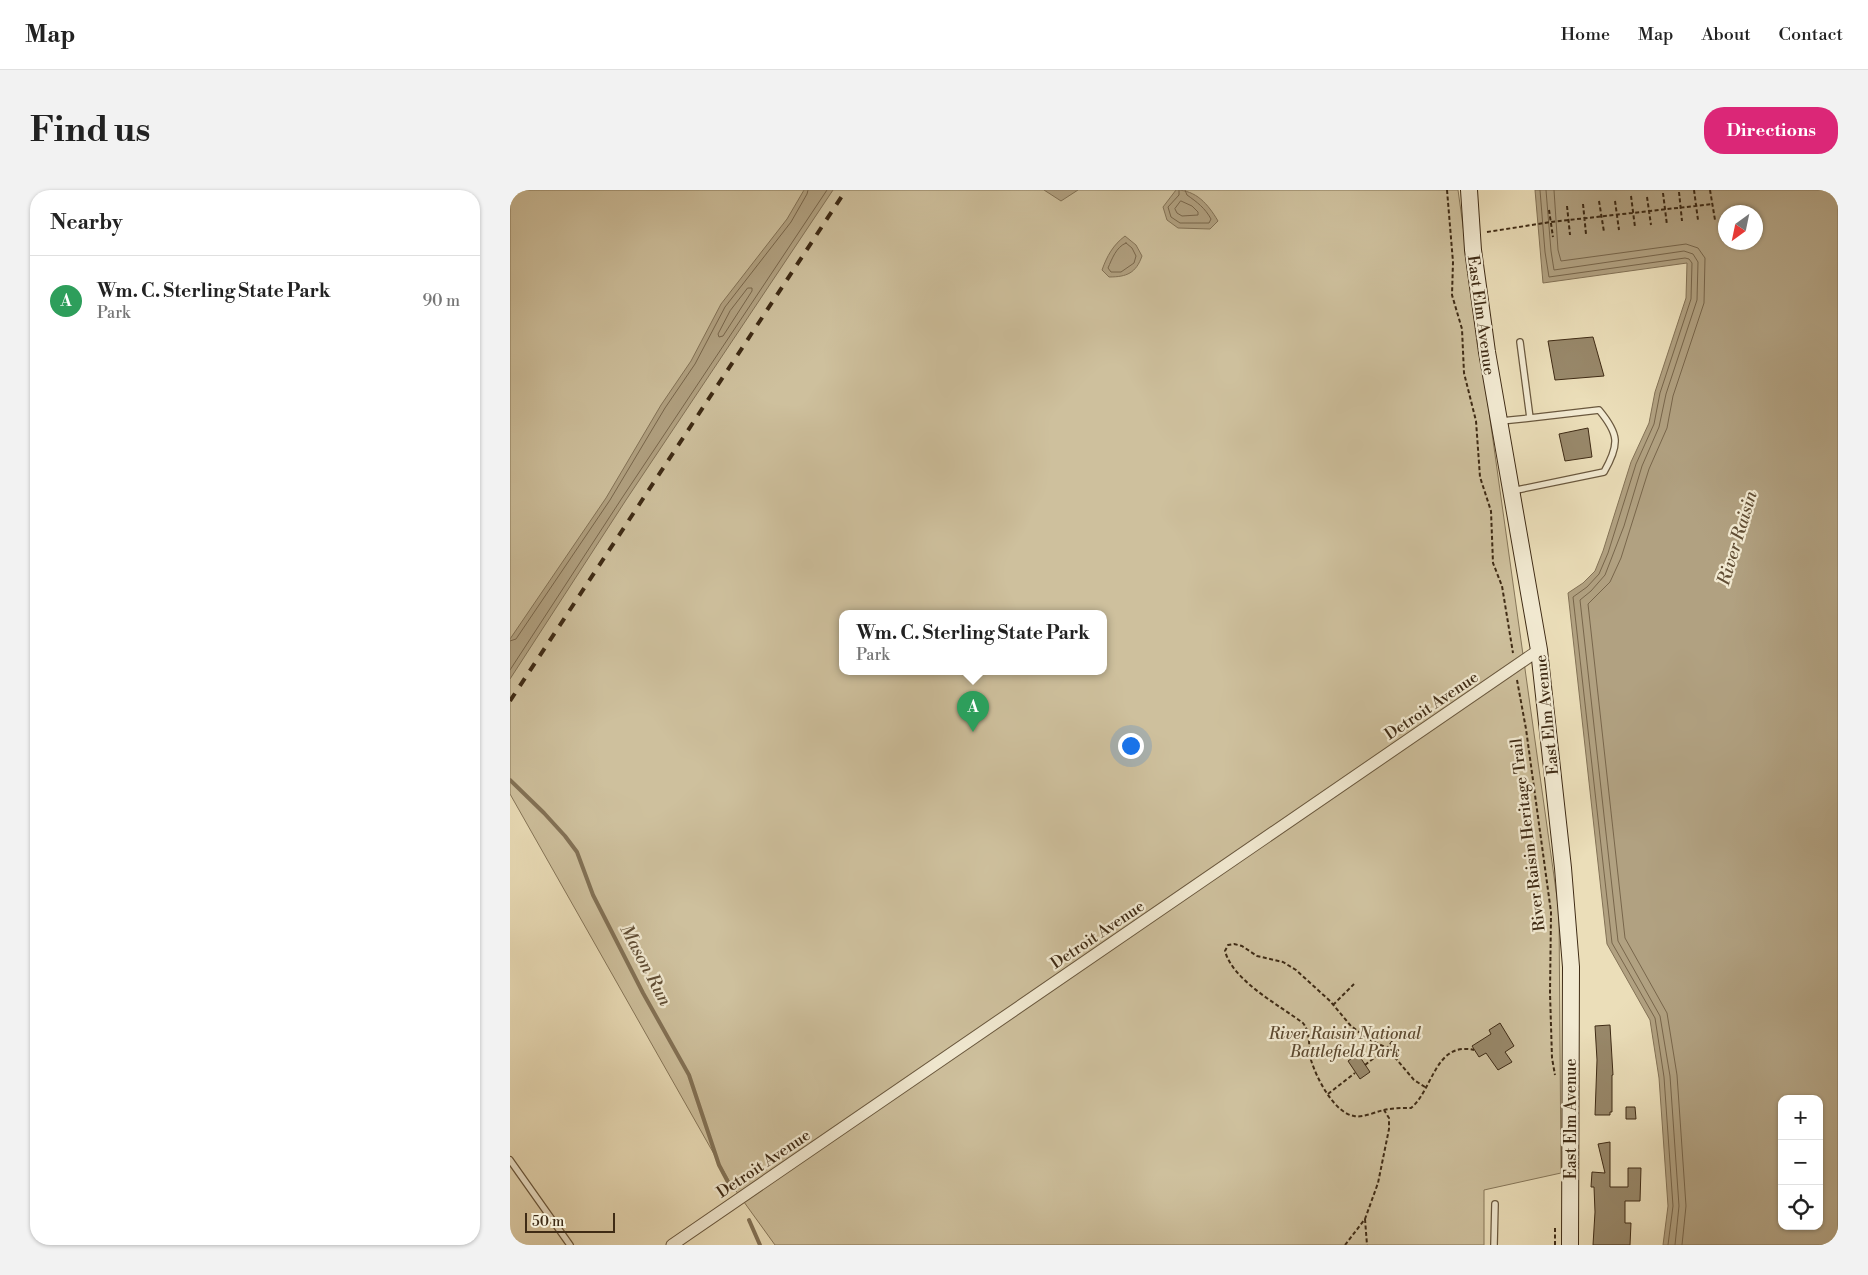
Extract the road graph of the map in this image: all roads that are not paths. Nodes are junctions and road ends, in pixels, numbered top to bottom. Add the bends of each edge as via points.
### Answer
1 (1469, 190) edge
2 (1520, 342) dead end
3 (1530, 418) junction
4 (1499, 421) junction
5 (1511, 491) junction
6 (1540, 650) junction
7 (510, 1160) edge
8 (1495, 1204) dead end
9 (570, 1245) edge
10 (672, 1245) edge
11 (1494, 1245) edge
12 (1570, 1245) edge

1 - 4 main road, East Elm Avenue via 1478,287
2 - 3 lane
3 - 4 lane
3 - 5 lane via 1599,410 1611,425 1616,439 1612,459 1604,472
4 - 5 main road, East Elm Avenue
5 - 6 main road, East Elm Avenue
6 - 10 street, Detroit Avenue
6 - 12 main road, East Elm Avenue via 1571,967
7 - 9 lane
8 - 11 lane

